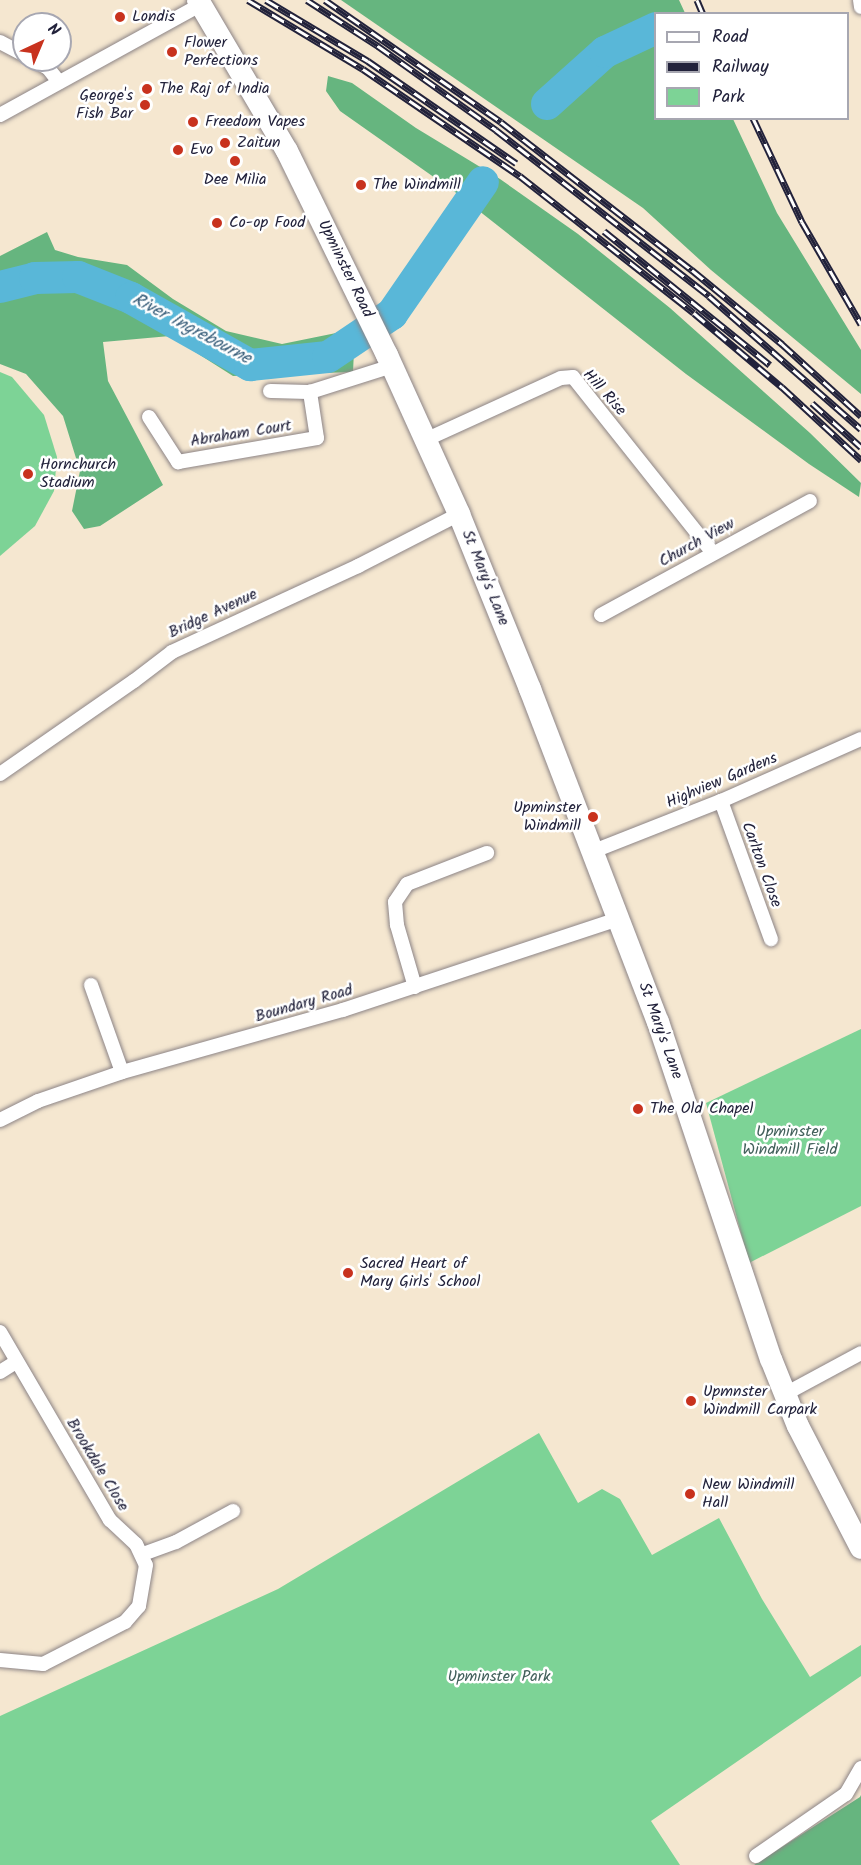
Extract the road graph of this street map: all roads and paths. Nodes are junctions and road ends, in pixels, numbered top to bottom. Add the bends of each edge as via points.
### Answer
1 (860, 0) edge
2 (199, 2) edge
3 (861, 7) edge
4 (51, 72) edge
5 (58, 82) junction
6 (0, 115) edge
7 (392, 366) junction
8 (270, 391) dead end
9 (310, 392) junction
10 (149, 417) dead end
11 (425, 440) junction
12 (810, 501) dead end
13 (459, 514) junction
14 (713, 553) junction
15 (601, 615) dead end
16 (861, 738) edge
17 (0, 774) edge
18 (721, 801) junction
19 (594, 851) junction
20 (487, 853) dead end
21 (618, 919) junction
22 (771, 939) dead end
23 (91, 986) dead end
24 (415, 987) junction
25 (122, 1072) junction
26 (0, 1120) edge
27 (0, 1332) edge
28 (861, 1353) edge
29 (16, 1362) junction
30 (0, 1372) edge
31 (785, 1394) junction
32 (232, 1511) dead end
33 (861, 1548) edge
34 (143, 1554) junction
35 (0, 1660) edge
36 (861, 1768) edge
37 (756, 1856) dead end

1 - 3 street
2 - 5 street
2 - 7 main road, Upminster Road via 287,151
4 - 5 street
5 - 6 street
7 - 9 street, Abraham Court
7 - 11 main road, Upminster Road
8 - 9 street, Abraham Court
9 - 10 street, Abraham Court via 316,438 178,462
11 - 13 main road, Upminster Road
11 - 14 street, Hill Rise via 561,378 573,377
12 - 14 street, Church View
13 - 17 street, Bridge Avenue via 358,566 171,652
13 - 19 main road, St Mary's Lane
14 - 15 street, Church View
16 - 18 street, Highview Gardens
18 - 19 street, Highview Gardens
18 - 22 street, Carlton Close
19 - 21 main road, St Mary's Lane
20 - 24 street via 407,884 395,902 397,925
21 - 24 street, Boundary Road
21 - 31 main road, St Mary's Lane via 676,1071
23 - 25 street
24 - 25 street, Boundary Road
25 - 26 street, Boundary Road via 38,1101
27 - 29 street, Brookdale Close
28 - 31 street
29 - 30 street
29 - 34 street, Brookdale Close via 110,1520
31 - 33 main road, St Mary's Lane
32 - 34 street via 176,1542
34 - 35 street via 146,1565 139,1606 125,1622 43,1664
36 - 37 street via 846,1794

